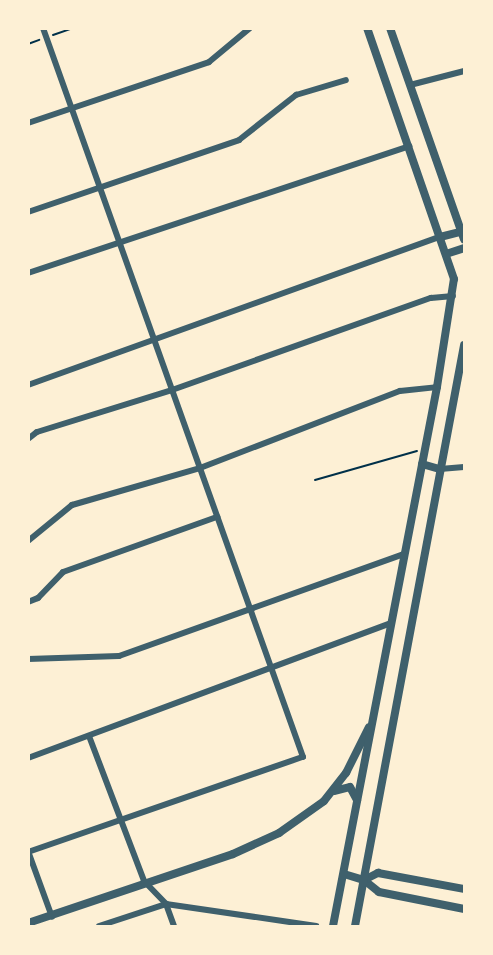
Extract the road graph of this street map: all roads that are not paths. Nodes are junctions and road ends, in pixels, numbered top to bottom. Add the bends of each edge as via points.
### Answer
1 (43, 28) edge
2 (250, 28) edge
3 (367, 28) edge
4 (390, 28) edge
5 (465, 71) edge
6 (346, 80) dead end
7 (410, 85) junction
8 (71, 108) junction
9 (28, 123) edge
10 (409, 146) junction
11 (100, 187) junction
12 (28, 212) edge
13 (464, 234) edge
14 (440, 237) junction
15 (119, 242) junction
16 (465, 248) edge
17 (446, 254) junction
18 (28, 273) edge
19 (453, 296) junction
20 (154, 340) junction
21 (465, 345) edge
22 (28, 385) edge
23 (437, 387) junction
24 (172, 390) junction
25 (28, 439) edge
26 (422, 464) junction
27 (465, 467) edge
28 (200, 468) junction
29 (440, 469) junction
30 (218, 517) junction
31 (28, 541) edge
32 (404, 554) junction
33 (28, 602) edge
34 (250, 607) junction
35 (391, 623) junction
36 (28, 659) edge
37 (272, 670) junction
38 (374, 714) junction
39 (89, 736) junction
40 (28, 758) edge
41 (330, 793) junction
42 (358, 805) junction
43 (122, 819) junction
44 (29, 851) edge
45 (344, 874) junction
46 (364, 880) junction
47 (144, 882) junction
48 (465, 889) edge
49 (166, 904) junction
50 (465, 909) edge
51 (52, 916) junction
52 (28, 923) edge
53 (102, 926) edge
54 (312, 926) edge
55 (174, 927) edge
56 (333, 927) edge
57 (355, 927) edge

1 - 8 street
2 - 8 street via 209,62
3 - 10 street
4 - 7 street
5 - 7 street
6 - 11 street via 296,95 239,140
7 - 13 street
8 - 9 street
8 - 11 street
10 - 14 street
10 - 15 street
11 - 12 street
11 - 15 street
13 - 14 street
14 - 17 street
14 - 20 street
15 - 18 street
15 - 20 street
16 - 17 street
17 - 19 street via 454,279
19 - 23 street
19 - 24 street via 431,297
20 - 22 street
20 - 24 street
21 - 29 street
23 - 26 street
23 - 28 street via 400,391
24 - 25 street via 37,432
24 - 28 street
26 - 29 street
26 - 32 street
27 - 29 street
28 - 30 street
28 - 31 street via 72,505
29 - 46 street
30 - 33 street via 63,572 38,598
30 - 34 street
32 - 34 street
32 - 35 street
34 - 36 street via 119,656
34 - 37 street
35 - 37 street
35 - 38 street
37 - 39 street
37 - 43 street via 303,757
38 - 41 street via 346,773
38 - 42 street
39 - 40 street
39 - 43 street
41 - 42 street via 350,787
41 - 47 street via 306,818 254,846
42 - 45 street
43 - 44 street
43 - 47 street
44 - 51 street
45 - 46 street
45 - 56 street
46 - 48 street via 378,873
46 - 50 street via 379,892
46 - 57 street
47 - 49 street
47 - 51 street
49 - 53 street
49 - 54 street
49 - 55 street
51 - 52 street

